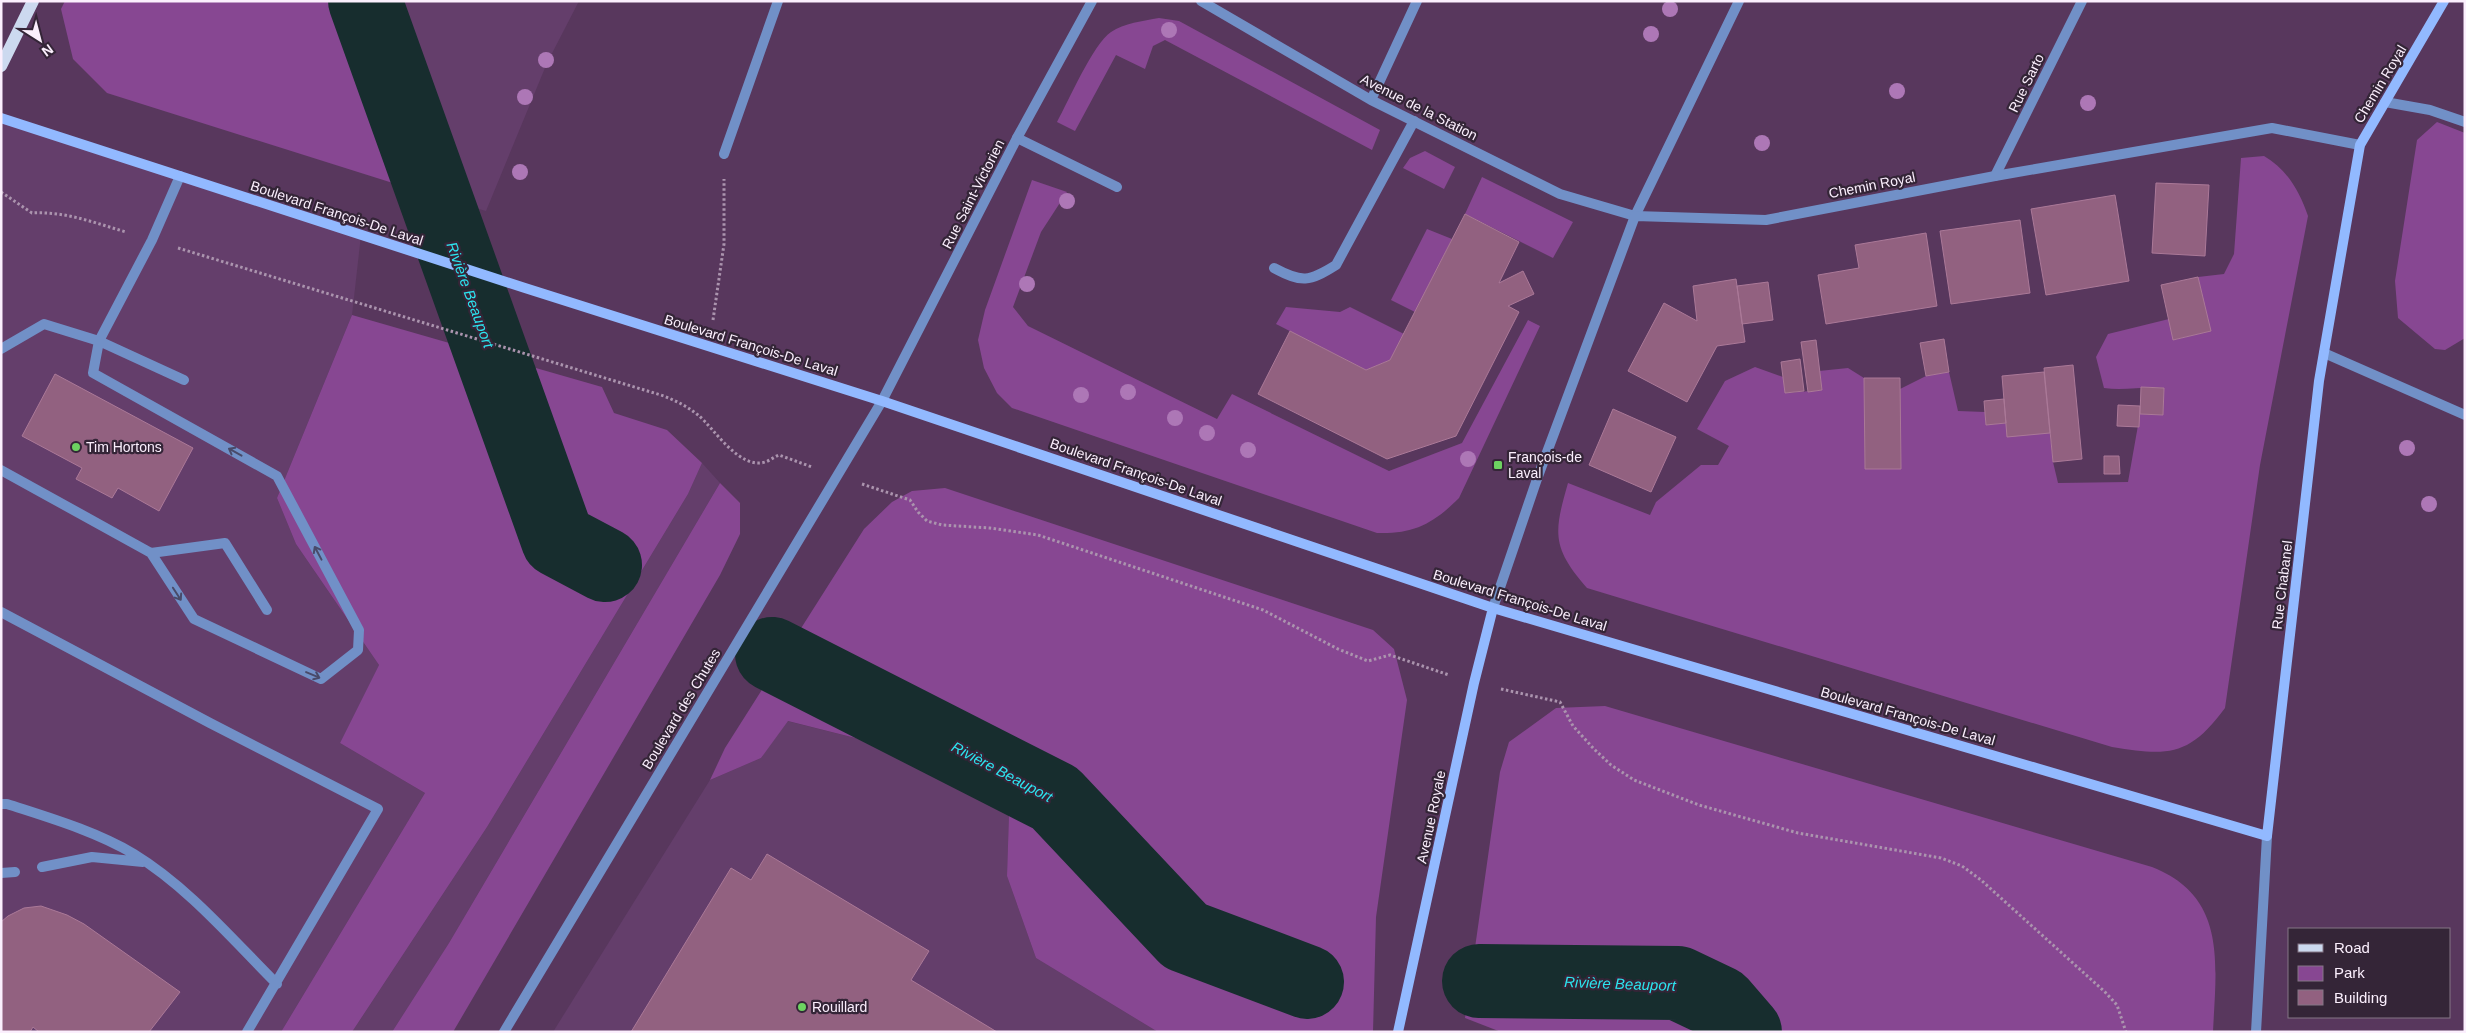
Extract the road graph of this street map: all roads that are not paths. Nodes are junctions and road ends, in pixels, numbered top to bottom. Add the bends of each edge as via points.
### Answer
1 (33, 1) edge
2 (778, 1) edge
3 (1092, 1) edge
4 (1200, 1) edge
5 (1417, 1) edge
6 (1739, 1) edge
7 (2082, 1) edge
8 (2444, 1) edge
9 (1, 66) edge
10 (1371, 100) junction
11 (2385, 102) junction
12 (1, 118) edge
13 (1414, 121) junction
14 (2465, 122) edge
15 (1017, 138) junction
16 (2360, 144) junction
17 (724, 154) road end
18 (180, 176) junction
19 (1995, 176) junction
20 (1117, 187) dead end
21 (1635, 216) junction
22 (1274, 268) dead end
23 (99, 341) junction
24 (1, 349) edge
25 (2324, 353) junction
26 (184, 380) dead end
27 (882, 400) junction
28 (2465, 415) edge
29 (1, 470) edge
30 (151, 553) junction
31 (1493, 608) junction
32 (267, 610) dead end
33 (1, 612) edge
34 (1, 804) edge
35 (2267, 836) junction
36 (144, 862) junction
37 (42, 867) dead end
38 (15, 872) dead end
39 (1, 873) edge
40 (277, 984) junction
41 (247, 1032) edge
42 (504, 1032) edge
43 (1398, 1032) edge
44 (2256, 1032) edge

1 - 9 main road
2 - 17 street
3 - 15 street, Rue Saint-Victorien
4 - 10 street, Avenue de la Station
5 - 10 street
6 - 21 street
7 - 19 street, Rue Sarto
8 - 11 main road, Chemin Royal
10 - 13 street, Avenue de la Station
11 - 14 street via 2430,110
11 - 16 main road, Chemin Royal
12 - 18 main road, Boulevard François-De Laval
13 - 21 street, Avenue de la Station via 1560,194
13 - 22 street via 1336,265 1316,278 1293,278
15 - 20 street
15 - 27 street, Rue Saint-Victorien
16 - 19 street, Chemin Royal via 2272,128
16 - 25 main road, Rue Chabanel
18 - 23 street via 152,240
18 - 27 main road, Boulevard François-De Laval
19 - 21 street, Chemin Royal via 1766,220
21 - 31 street via 1537,479
23 - 24 street via 44,324
23 - 26 street
30 -> 23 street via 194,619 320,679 358,650 358,630 277,476 93,373
25 - 28 street
25 - 35 main road, Rue Chabanel
27 - 31 main road, Boulevard François-De Laval
27 - 42 street, Boulevard des Chutes
29 - 30 street
30 - 32 street via 226,543
31 - 35 main road, Boulevard François-De Laval
31 - 43 main road, Avenue Royale
33 - 40 street via 378,809
34 - 36 street via 84,830
35 - 44 street, Rue Chabanel
36 - 37 street via 92,857
36 - 40 street via 184,892
38 - 39 street
40 - 41 street

